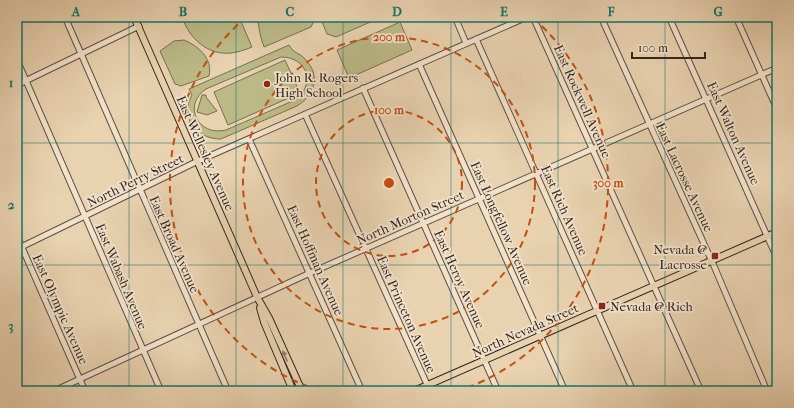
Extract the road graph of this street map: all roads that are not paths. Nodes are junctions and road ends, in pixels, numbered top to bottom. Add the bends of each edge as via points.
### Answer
1 (65, 17) edge
2 (134, 17) edge
3 (455, 17) edge
4 (527, 17) edge
5 (533, 17) edge
6 (601, 17) edge
7 (669, 17) edge
8 (736, 17) edge
9 (138, 26) junction
10 (476, 39) junction
11 (466, 43) junction
12 (81, 54) junction
13 (17, 60) edge
14 (419, 64) junction
15 (777, 68) edge
16 (762, 75) junction
17 (26, 81) junction
18 (17, 85) edge
19 (363, 88) junction
20 (707, 99) junction
21 (777, 109) edge
22 (305, 114) junction
23 (649, 124) junction
24 (249, 138) junction
25 (593, 149) junction
26 (198, 161) junction
27 (537, 174) junction
28 (139, 189) junction
29 (480, 199) junction
30 (84, 216) junction
31 (423, 224) junction
32 (777, 232) edge
33 (17, 236) edge
34 (767, 236) junction
35 (19, 248) edge
36 (366, 248) junction
37 (777, 258) edge
38 (711, 260) junction
39 (310, 273) junction
40 (654, 285) junction
41 (257, 297) junction
42 (597, 310) junction
43 (199, 325) junction
44 (540, 335) junction
45 (142, 350) junction
46 (484, 360) junction
47 (80, 379) junction
48 (428, 388) edge
49 (54, 391) edge
50 (85, 391) edge
51 (160, 391) edge
52 (228, 391) edge
53 (292, 391) edge
54 (302, 391) edge
55 (362, 391) edge
56 (414, 391) edge
57 (498, 391) edge
58 (565, 391) edge
59 (633, 391) edge
60 (701, 391) edge
61 (768, 391) edge

1 - 12 street, East Broad Avenue
2 - 9 main road, East Wellesley Avenue
3 - 11 street
4 - 10 street, North Perry Street
5 - 25 street, East Rockwell Avenue
6 - 23 street, East Lacrosse Avenue
7 - 20 street, East Walton Avenue
8 - 16 street
9 - 12 street
9 - 26 main road, East Wellesley Avenue
10 - 11 street, North Perry Street
10 - 27 street, East Rich Avenue
11 - 14 street, North Perry Street
12 - 17 street
12 - 28 street, East Broad Avenue
13 - 17 street, East Wabash Avenue
14 - 19 street, North Perry Street
14 - 29 street, East Longfellow Avenue
15 - 16 street, North Morton Street
16 - 20 street, North Morton Street
16 - 21 street
17 - 18 street
17 - 30 street, East Wabash Avenue
19 - 22 street, North Perry Street
19 - 31 street, East Heroy Avenue
20 - 23 street, North Morton Street
20 - 34 street, East Walton Avenue
22 - 24 street, North Perry Street
22 - 36 street, East Princeton Avenue
23 - 25 street, North Morton Street
23 - 38 street, East Lacrosse Avenue
24 - 26 street, North Perry Street
24 - 39 street, East Hoffman Avenue
25 - 27 street, North Morton Street
25 - 40 street, East Rockwell Avenue
26 - 28 street, North Perry Street
26 - 41 main road, East Wellesley Avenue
27 - 29 street, North Morton Street
27 - 42 street, East Rich Avenue
28 - 30 street, North Perry Street
28 - 43 street, East Broad Avenue
29 - 31 street, North Morton Street
29 - 44 street, East Longfellow Avenue
30 - 35 street, North Perry Street
30 - 45 street, East Wabash Avenue
31 - 36 street, North Morton Street
31 - 46 street, East Heroy Avenue
32 - 34 main road, North Nevada Street
33 - 35 street, East Olympic Avenue
34 - 37 street, East Walton Avenue
34 - 38 main road, North Nevada Street
35 - 47 street, East Olympic Avenue
36 - 39 street, North Morton Street
36 - 48 street, East Princeton Avenue
38 - 40 main road, North Nevada Street
38 - 61 street, East Lacrosse Avenue
39 - 41 street, North Morton Street
39 - 55 street, East Hoffman Avenue
40 - 42 main road, North Nevada Street
40 - 60 street, East Rockwell Avenue
41 - 43 street, North Morton Street
41 - 53 main road, East Wellesley Avenue via 264,322
54 -> 41 main road, East Wellesley Avenue
42 - 44 main road, North Nevada Street
42 - 59 street, East Rich Avenue
43 - 45 street, North Morton Street
43 - 52 street, East Broad Avenue
44 - 46 main road, North Nevada Street
44 - 58 street, East Longfellow Avenue
45 - 47 street, North Morton Street
45 - 51 street, East Wabash Avenue
46 - 48 main road, North Nevada Street
46 - 57 street, East Heroy Avenue
47 - 49 street, North Morton Street
47 - 50 street, East Olympic Avenue
48 - 56 main road, North Nevada Street

